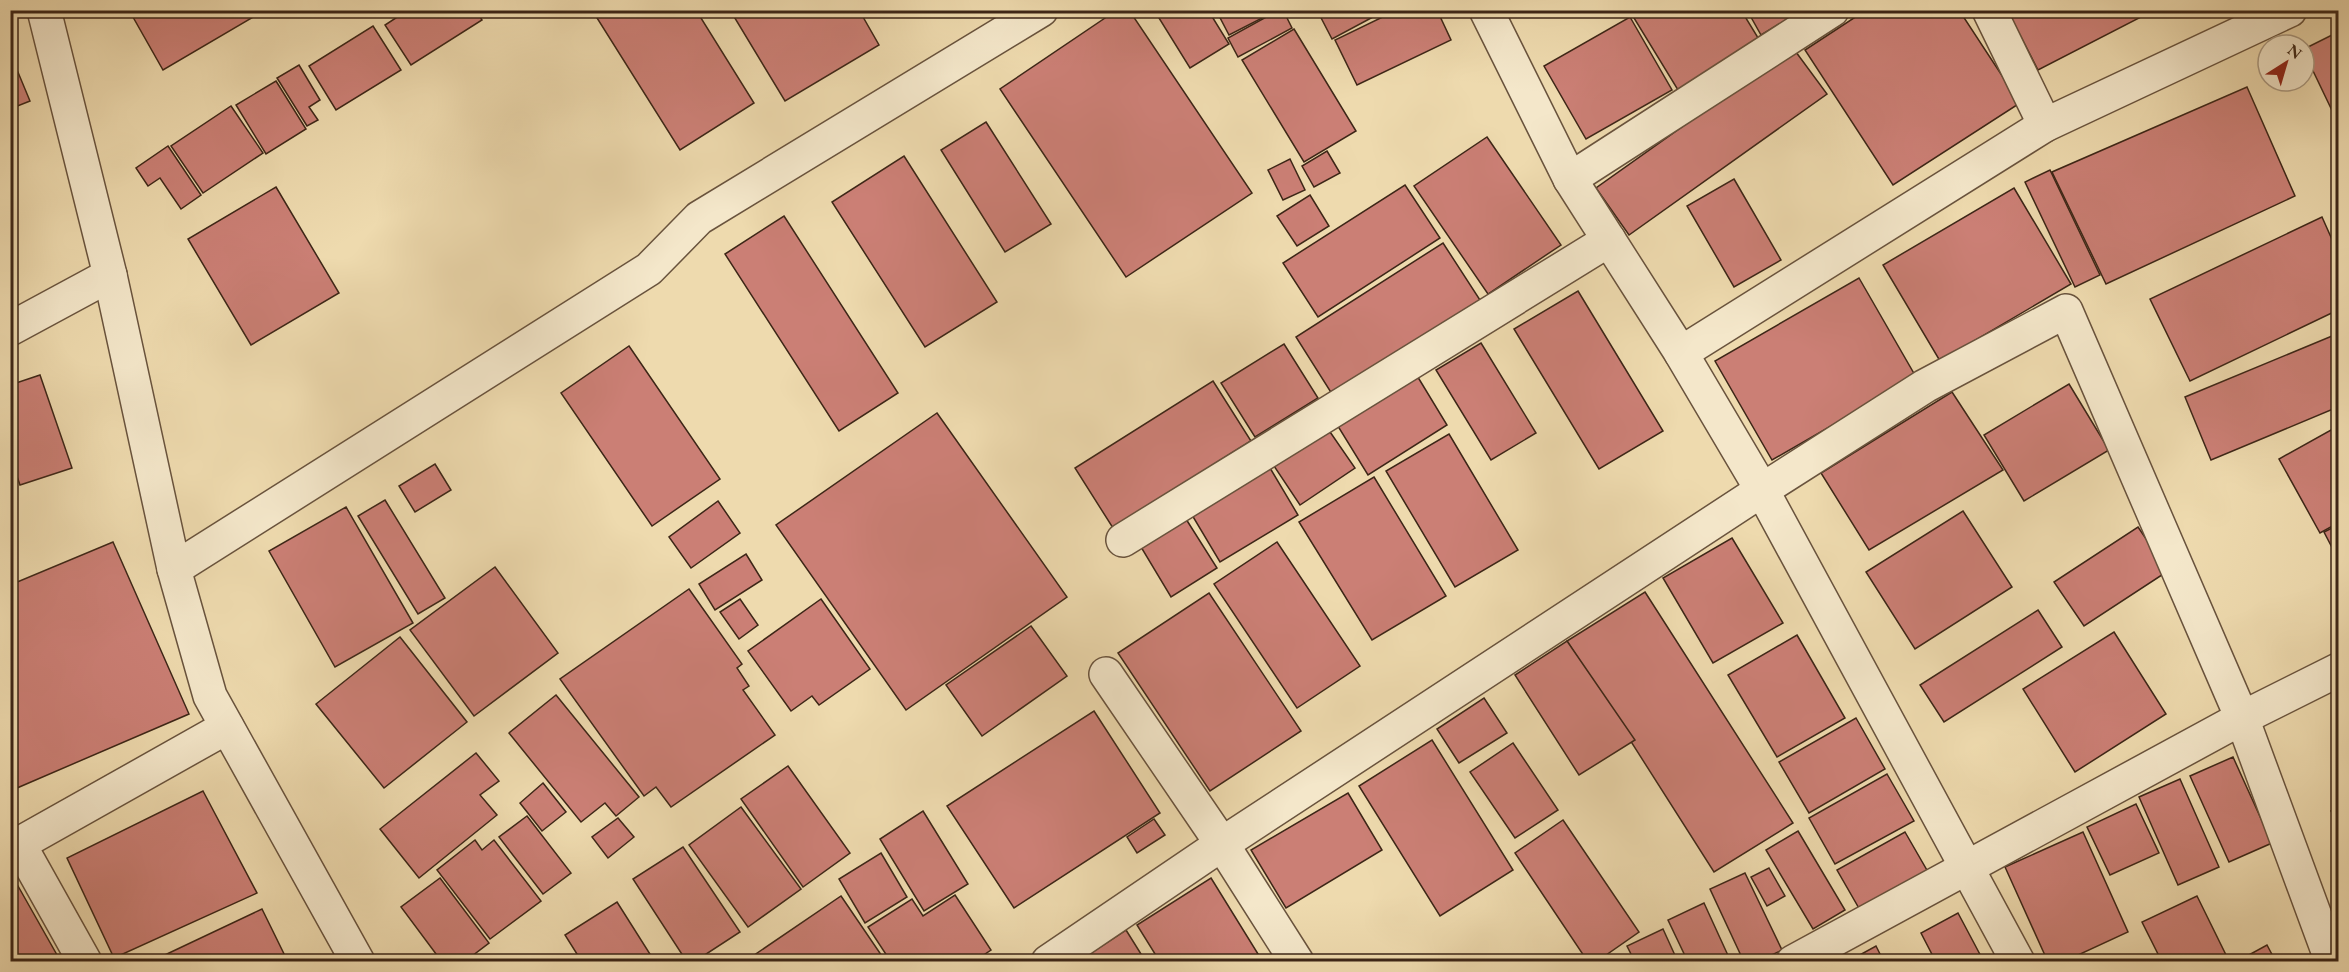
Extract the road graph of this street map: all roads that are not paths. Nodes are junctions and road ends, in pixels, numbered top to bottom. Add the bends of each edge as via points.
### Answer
1 (44, 10) edge
2 (1041, 10) edge
3 (1486, 10) edge
4 (1832, 10) edge
5 (1989, 10) edge
6 (2290, 10) edge
7 (2045, 125) junction
8 (1570, 179) junction
9 (1609, 240) junction
10 (110, 275) junction
11 (10, 329) edge
12 (1681, 353) junction
13 (1762, 490) junction
14 (1123, 540) dead end
15 (174, 569) junction
16 (2338, 670) edge
17 (1106, 674) dead end
18 (2242, 718) junction
19 (227, 727) junction
20 (1222, 844) junction
21 (15, 846) edge
22 (1968, 867) junction
23 (85, 962) edge
24 (358, 962) edge
25 (1048, 962) edge
26 (1298, 962) edge
27 (1793, 962) edge
28 (2018, 962) edge
29 (2332, 962) edge

1 - 10 street
2 - 15 street via 699,218 649,269
3 - 8 street
4 - 8 street
5 - 7 street
6 - 7 street
7 - 12 street
8 - 9 street
9 - 12 street
9 - 14 street
10 - 11 street
10 - 15 street
12 - 13 street
13 - 18 street via 1925,386 2066,311
13 - 20 street
13 - 22 street
15 - 19 street via 210,696
16 - 18 street
17 - 20 street
18 - 22 street
18 - 29 street
19 - 21 street
19 - 24 street
20 - 25 street
20 - 26 street
21 - 23 street
22 - 27 street
22 - 28 street

